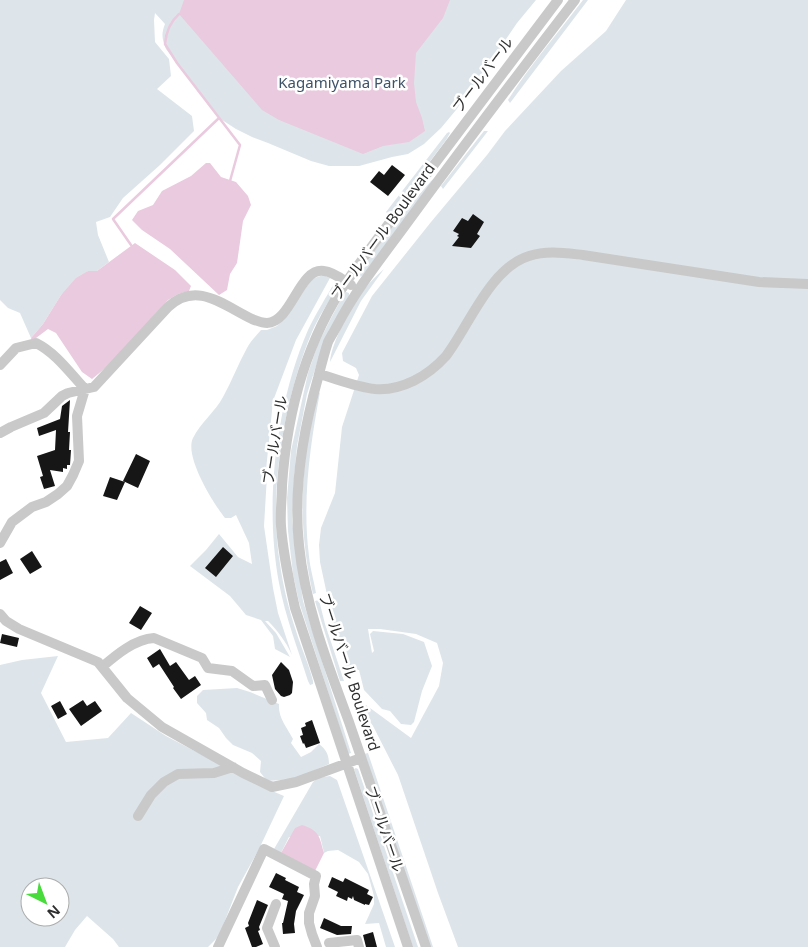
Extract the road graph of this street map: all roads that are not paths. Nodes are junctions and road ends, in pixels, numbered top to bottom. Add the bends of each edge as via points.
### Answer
1 (558, 0) edge
2 (575, 0) edge
3 (346, 282) junction
4 (808, 284) edge
5 (358, 290) junction
6 (0, 364) edge
7 (319, 374) junction
8 (85, 390) junction
9 (0, 433) edge
10 (0, 541) edge
11 (0, 614) edge
12 (102, 667) junction
13 (272, 700) dead end
14 (361, 758) junction
15 (347, 763) junction
16 (234, 767) junction
17 (138, 816) dead end
18 (276, 904) dead end
19 (328, 943) dead end
20 (218, 947) edge
21 (275, 947) edge
22 (317, 947) edge
23 (359, 947) edge
24 (408, 947) edge
25 (426, 947) edge

1 - 3 street, ブールバール
2 - 5 street, ブールバール Boulevard
3 - 5 street
3 - 8 street via 330,272 314,272 281,316 269,323 259,322 210,298 199,295 180,298 94,387
3 - 15 street, ブールバール via 316,337 296,395 284,464 281,525 296,608
4 - 7 street via 758,282 558,252 538,254 528,256 503,271 446,356 423,376 400,386 375,389
5 - 7 street, ブールバール Boulevard via 329,342
6 - 8 street via 16,348 36,343 46,348
7 - 14 street, ブールバール Boulevard via 299,478 299,545 319,639
8 - 9 street via 62,396 44,413
8 - 10 street via 78,416 79,461 67,486 12,522
11 - 12 street via 19,629 98,662
12 - 13 street via 123,651 154,638 202,658 208,668 232,671 253,686 265,685
12 - 16 street via 127,698 162,727
14 - 15 street
14 - 25 street, ブールバール Boulevard
15 - 16 street via 296,782 272,787
15 - 24 street, ブールバール
16 - 17 street via 214,773 178,774 151,795
18 - 21 street via 267,928
19 - 23 street via 357,940
20 - 22 street via 264,849 316,876 309,923

